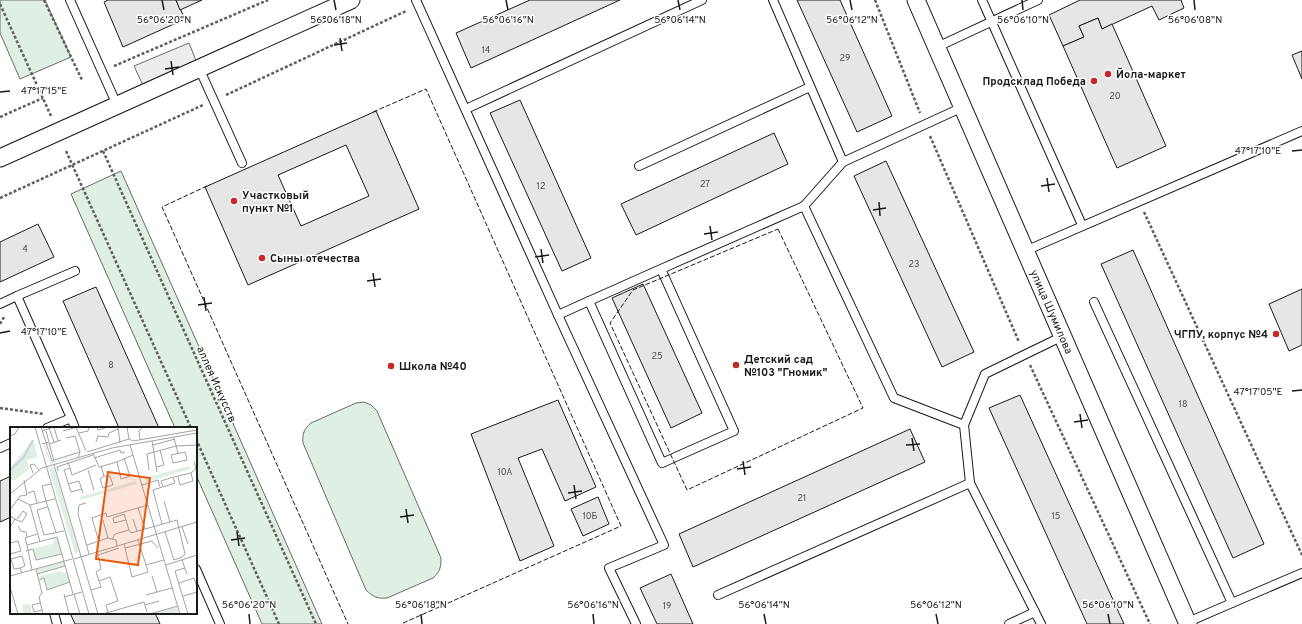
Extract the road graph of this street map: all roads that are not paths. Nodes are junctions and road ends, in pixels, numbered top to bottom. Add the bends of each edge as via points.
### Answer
1 (70, 0) edge
2 (351, 0) edge
3 (416, 0) edge
4 (702, 0) edge
5 (773, 0) edge
6 (916, 0) edge
7 (982, 0) edge
8 (1038, 0) edge
9 (991, 22) junction
10 (937, 47) junction
11 (199, 68) junction
12 (810, 87) junction
13 (117, 105) junction
14 (963, 107) junction
15 (466, 109) junction
16 (1302, 131) edge
17 (0, 158) edge
18 (843, 162) junction
19 (242, 163) dead end
20 (639, 166) dead end
21 (804, 206) junction
22 (1082, 225) junction
23 (1025, 251) junction
24 (662, 269) junction
25 (75, 271) dead end
26 (17, 296) junction
27 (589, 301) junction
28 (1094, 302) dead end
29 (0, 304) edge
30 (558, 315) junction
31 (1063, 336) junction
32 (71, 418) junction
33 (964, 425) junction
34 (49, 427) edge
35 (75, 427) edge
36 (10, 444) edge
37 (0, 448) edge
38 (970, 483) junction
39 (197, 571) edge
40 (1302, 573) edge
41 (718, 595) dead end
42 (1232, 603) junction
43 (1035, 612) junction
44 (54, 614) edge
45 (1188, 623) edge
46 (57, 624) edge
47 (220, 624) edge
48 (636, 624) edge
49 (1009, 624) edge
50 (1040, 624) edge

1 - 13 lane
2 - 11 street
3 - 15 lane
4 - 15 lane
5 - 12 lane
6 - 10 street, улица Шумилова
7 - 9 lane
8 - 9 lane
9 - 10 lane
9 - 22 lane
10 - 14 street, улица Шумилова
11 - 13 street
11 - 19 lane
12 - 18 lane
12 - 20 lane
13 - 17 street
14 - 18 lane
14 - 23 street, улица Шумилова
15 - 30 lane
16 - 22 lane
18 - 21 lane
21 - 24 lane
21 - 33 lane via 894,398
22 - 23 lane
23 - 31 street, улица Шумилова
24 - 27 lane
24 - 27 lane via 734,430 662,463
25 - 26 lane
26 - 29 lane
26 - 32 lane
27 - 30 lane
28 - 42 lane
30 - 48 lane via 664,545 609,568
31 - 33 lane via 985,374
31 - 45 street, улица Шумилова
32 - 34 lane
32 - 35 lane
33 - 38 lane
36 - 37 lane
38 - 41 lane
38 - 43 lane
39 - 47 lane
40 - 42 lane
42 - 45 lane
43 - 49 lane
43 - 50 lane
44 - 46 lane

